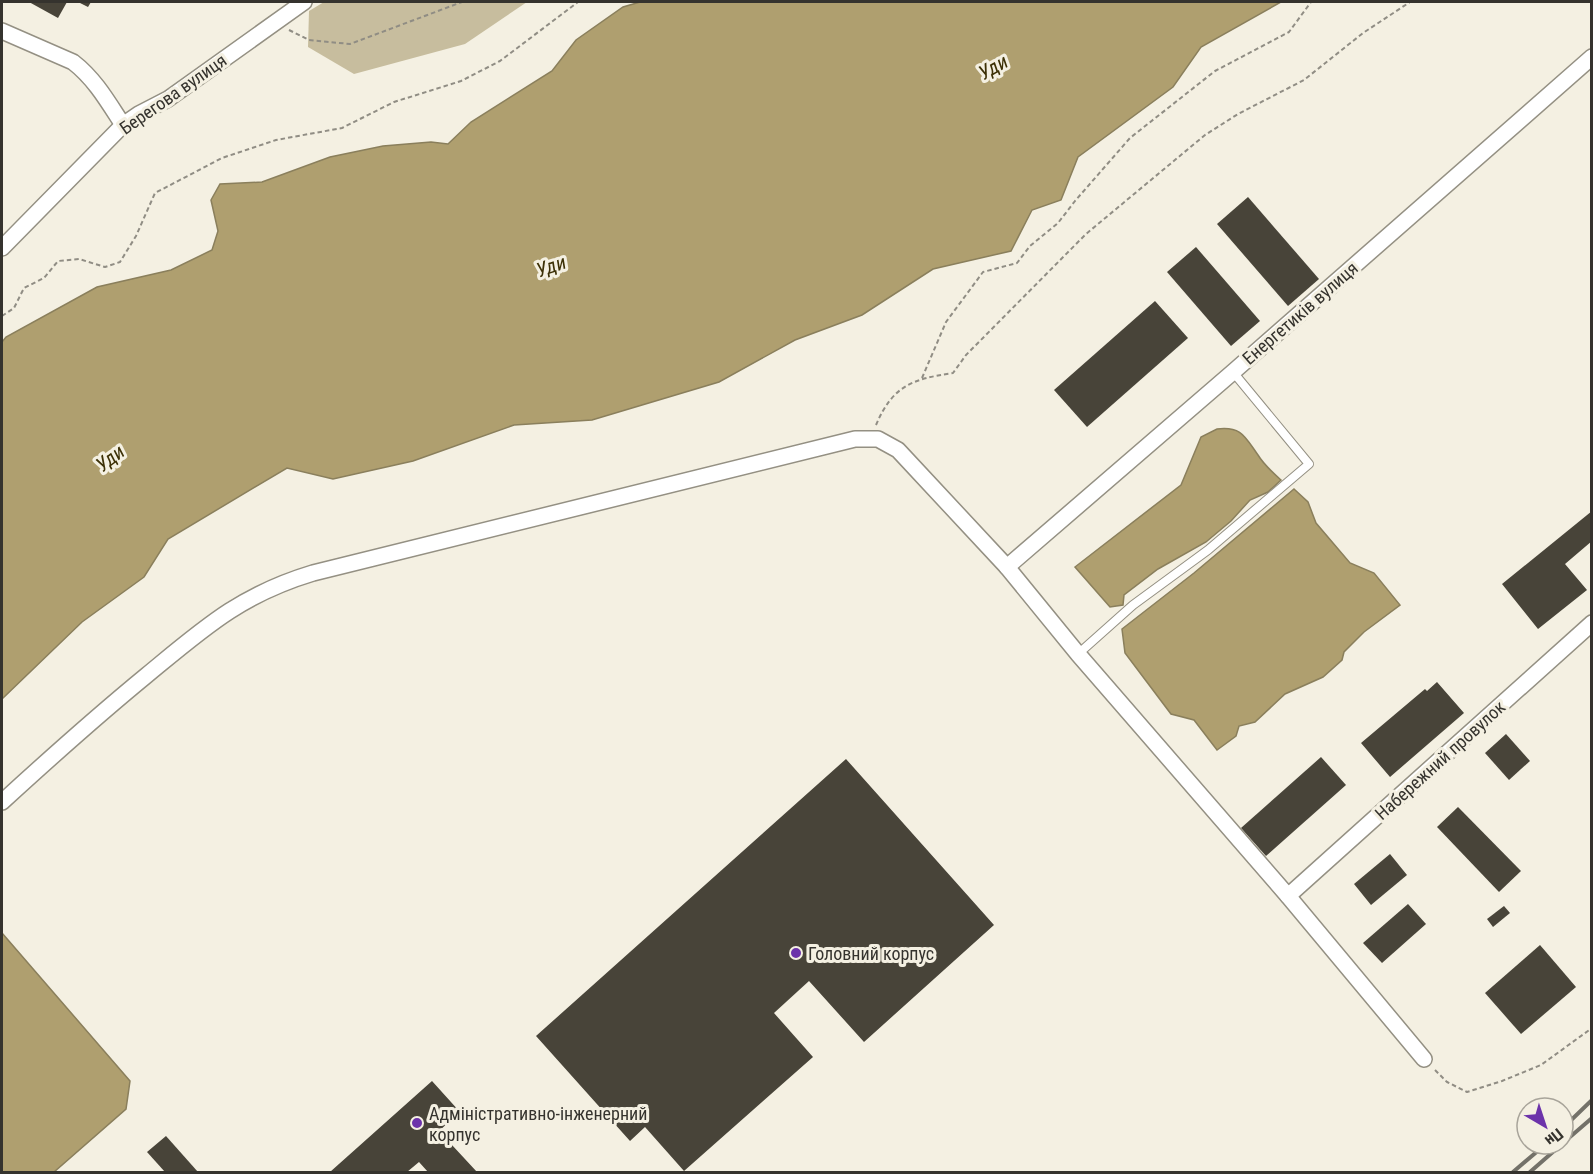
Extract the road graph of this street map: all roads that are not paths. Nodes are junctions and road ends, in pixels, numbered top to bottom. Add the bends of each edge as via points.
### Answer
1 (304, 2) edge
2 (2, 31) edge
3 (1592, 57) edge
4 (123, 125) junction
5 (2, 248) edge
6 (1233, 372) junction
7 (1007, 567) junction
8 (1592, 623) edge
9 (1078, 654) junction
10 (2, 802) edge
11 (1288, 896) junction
12 (1424, 1059) road end

1 - 4 street, Берегова вулиця via 168,99
2 - 4 street via 73,62 96,84
3 - 6 street, Енергетиків вулиця
4 - 5 street, Берегова вулиця
6 - 7 street, Енергетиків вулиця
6 - 9 lane via 1309,464 1208,550 1134,604
7 - 9 street
7 - 10 street via 898,450 878,439 855,439 313,573 267,589 204,627
8 - 11 street, Набережний провулок
9 - 11 street
11 - 12 street

